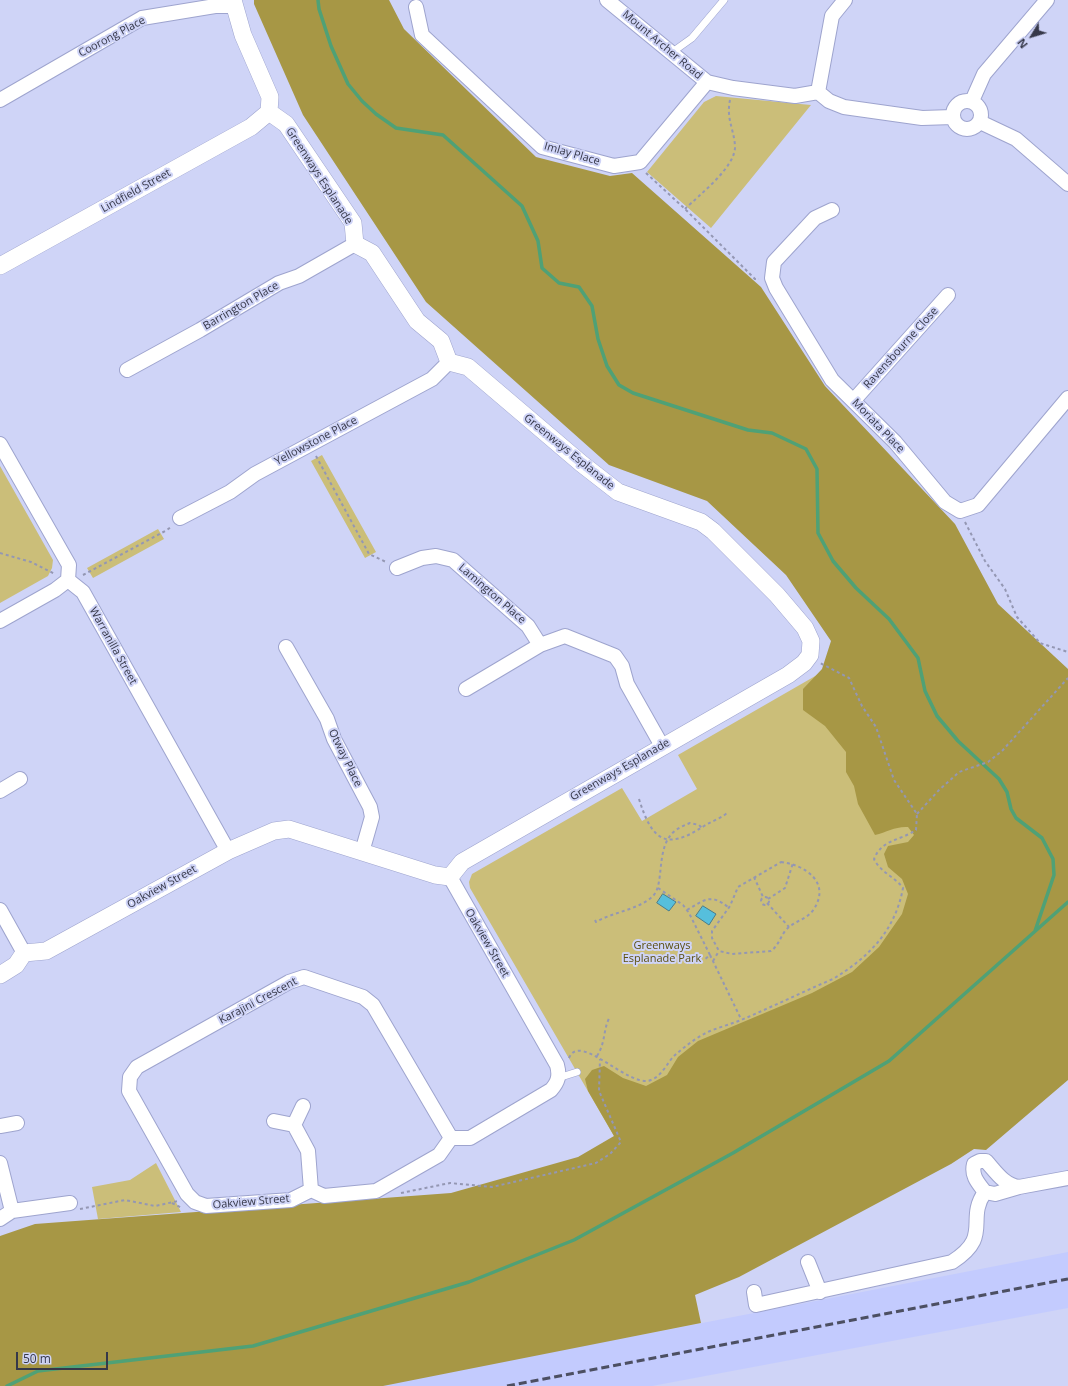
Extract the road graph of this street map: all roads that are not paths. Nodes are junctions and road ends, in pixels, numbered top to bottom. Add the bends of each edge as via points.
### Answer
1 (608, 0) edge
2 (724, 0) edge
3 (845, 0) edge
4 (1048, 0) edge
5 (234, 3) edge
6 (416, 7) dead end
7 (671, 53) junction
8 (706, 82) junction
9 (818, 92) junction
10 (0, 100) edge
11 (972, 101) junction
12 (269, 112) junction
13 (953, 117) junction
14 (980, 122) junction
15 (1068, 184) edge
16 (832, 210) dead end
17 (355, 244) junction
18 (0, 266) edge
19 (948, 295) dead end
20 (449, 362) junction
21 (127, 370) dead end
22 (1068, 398) edge
23 (854, 400) junction
24 (0, 444) edge
25 (180, 518) road end
26 (398, 568) road end
27 (68, 580) junction
28 (0, 621) edge
29 (540, 645) junction
30 (286, 647) dead end
31 (466, 689) dead end
32 (662, 746) junction
33 (20, 779) dead end
34 (0, 790) edge
35 (228, 851) junction
36 (362, 852) junction
37 (450, 877) junction
38 (0, 910) edge
39 (24, 953) junction
40 (0, 975) edge
41 (577, 1072) dead end
42 (559, 1076) junction
43 (303, 1106) dead end
44 (274, 1121) dead end
45 (17, 1123) dead end
46 (294, 1125) junction
47 (0, 1126) edge
48 (451, 1138) junction
49 (0, 1163) edge
50 (1068, 1178) edge
51 (1019, 1187) junction
52 (311, 1190) junction
53 (985, 1192) junction
54 (186, 1194) joint
55 (70, 1203) road end
56 (12, 1211) junction
57 (0, 1219) edge
58 (808, 1262) dead end
59 (754, 1292) dead end
60 (820, 1292) junction

1 - 7 street, Mount Archer Road
2 - 7 lane via 692,38
3 - 9 street via 832,16
4 - 11 street via 984,74
5 - 10 street, Coorong Place via 142,18
5 - 12 street via 243,34 270,97
6 - 8 street, Imlay Place via 422,35 542,148 614,166 640,162
7 - 8 street, Mount Archer Road
8 - 9 street, Mount Archer Road via 795,96
9 - 13 street via 829,101 844,106 922,118
11 - 13 street via 965,100 957,104
11 - 14 street via 981,109
12 - 17 street, Greenways Esplanade via 286,124 353,223
12 - 18 street, Lindfield Street via 251,127
13 - 14 street via 958,126 967,129
14 - 15 street via 1016,139
16 - 23 street, Moriata Place via 814,218 774,262 772,278 832,380
17 - 20 street via 372,253 417,321 441,341
17 - 21 street, Barrington Place via 299,276 279,283
19 - 23 street, Ravensbourne Close
20 - 25 street, Yellowstone Place via 432,379 255,474 230,492
20 - 32 street, Greenways Esplanade via 468,367 618,492 701,522 776,595 805,628 811,642 810,655 804,663 788,675
22 - 23 street, Moriata Place via 978,505 960,512 945,502 895,442
24 - 27 street via 70,565
26 - 29 street, Lamington Place via 422,558 436,556 453,560 528,626
27 - 28 street
27 - 35 street, Warranilla Street via 83,592
29 - 31 street
29 - 32 street via 565,636 615,656 622,666 627,684
30 - 36 street, Otway Place via 328,719 334,739 370,807 372,817
32 - 37 street, Greenways Esplanade via 462,862
33 - 34 street
35 - 36 street, Oakview Street via 274,831 289,829
35 - 39 street, Oakview Street via 46,951
36 - 37 street, Oakview Street via 435,875
37 - 42 street, Oakview Street via 557,1066
38 - 39 street
39 - 40 street via 16,965
41 - 42 lane
42 - 48 street via 551,1090 470,1138
43 - 46 street
44 - 46 street
45 - 47 street
46 - 52 street via 308,1151
48 - 52 street via 439,1155 376,1191 324,1196
48 - 54 street, Karajini Crescent via 373,1005 363,997 304,977 289,982 137,1067 130,1077 129,1091
49 - 56 street
50 - 51 street
51 - 53 street via 995,1194
51 - 53 street via 1003,1181 986,1161 980,1161 974,1164 973,1171
52 - 54 street, Oakview Street via 291,1200 206,1206 195,1202
53 - 60 street via 978,1202 978,1227 974,1244 965,1254 952,1262
55 - 56 street
56 - 57 street
58 - 60 street
59 - 60 street via 756,1305

